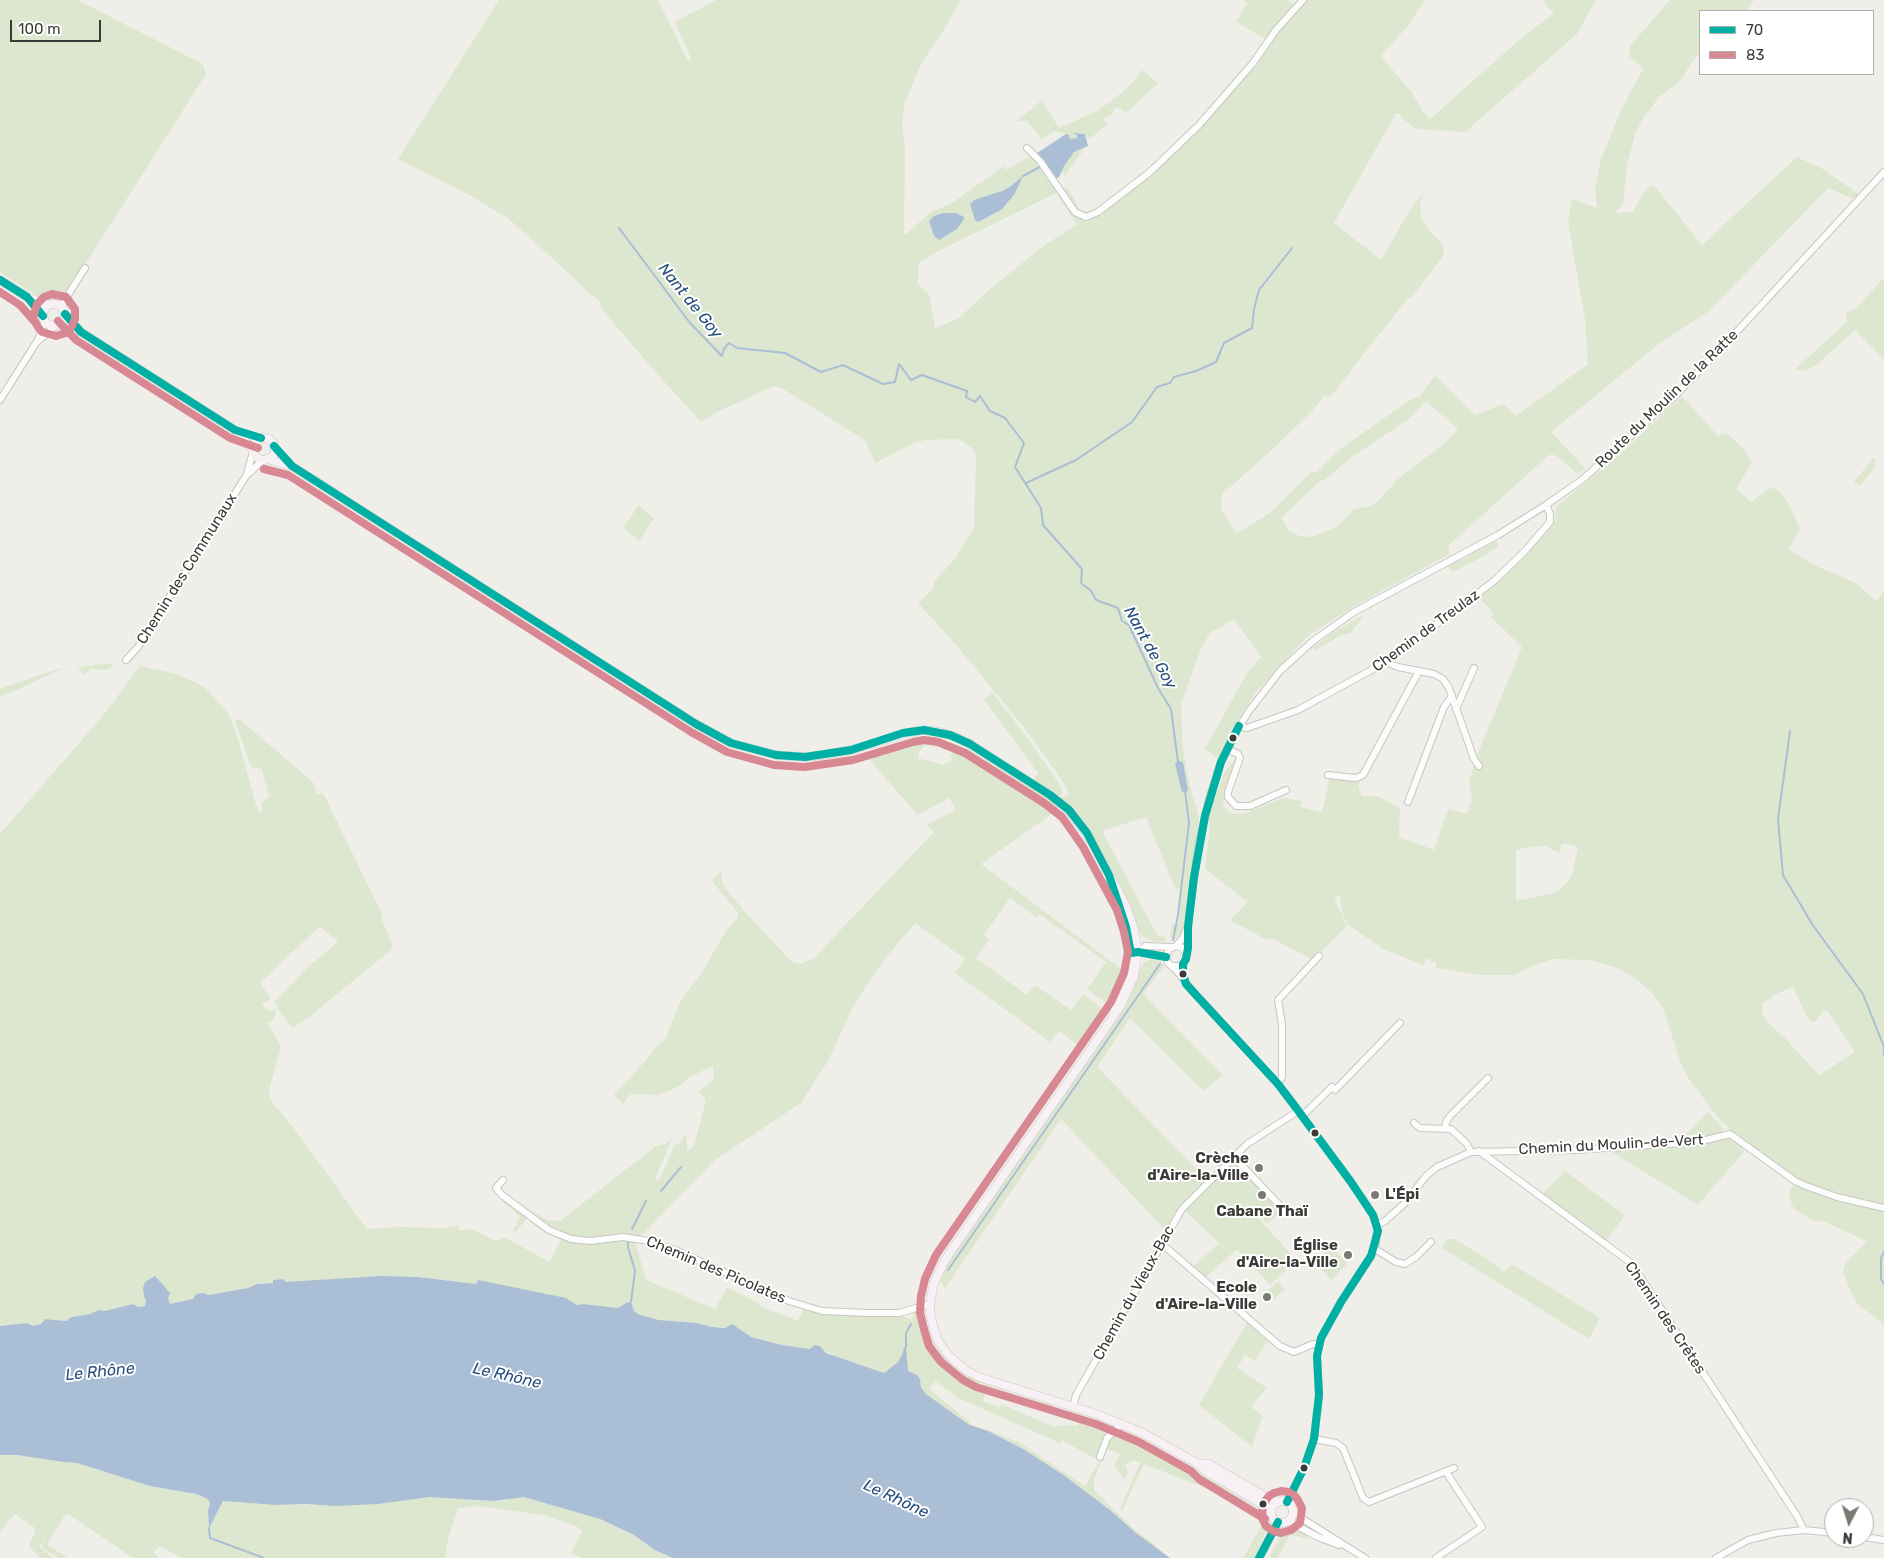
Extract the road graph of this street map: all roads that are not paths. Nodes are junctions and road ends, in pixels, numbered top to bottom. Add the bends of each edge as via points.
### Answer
1 (1303, 0) edge
2 (1027, 148) dead end
3 (1884, 172) edge
4 (85, 268) dead end
5 (0, 280) edge
6 (26, 298) junction
7 (50, 305) junction
8 (61, 306) junction
9 (65, 314) junction
10 (44, 318) junction
11 (56, 326) junction
12 (81, 332) junction
13 (36, 343) junction
14 (0, 400) edge
15 (235, 430) junction
16 (261, 438) junction
17 (274, 446) junction
18 (253, 451) junction
19 (265, 459) junction
20 (292, 466) junction
21 (246, 476) junction
22 (1546, 505) junction
23 (126, 660) dead end
24 (1386, 662) junction
25 (1474, 668) dead end
26 (1419, 671) junction
27 (1452, 696) junction
28 (1456, 709) junction
29 (1239, 726) junction
30 (1229, 750) junction
31 (1479, 766) dead end
32 (1328, 775) dead end
33 (1286, 790) dead end
34 (1408, 802) dead end
35 (1188, 927) junction
36 (1173, 947) junction
37 (1135, 952) junction
38 (1186, 955) junction
39 (1319, 956) dead end
40 (1166, 958) junction
41 (1183, 964) junction
42 (1172, 966) junction
43 (1186, 984) junction
44 (1400, 1023) dead end
45 (1488, 1078) dead end
46 (1278, 1084) junction
47 (1300, 1113) junction
48 (1414, 1123) dead end
49 (1445, 1129) junction
50 (1479, 1151) junction
51 (1471, 1152) junction
52 (1233, 1156) junction
53 (503, 1180) dead end
54 (1884, 1208) edge
55 (1285, 1211) dead end
56 (1377, 1226) junction
57 (1431, 1242) dead end
58 (1162, 1244) junction
59 (1375, 1249) junction
60 (930, 1304) junction
61 (1319, 1344) junction
62 (1073, 1407) junction
63 (1122, 1424) junction
64 (1314, 1439) junction
65 (1100, 1457) dead end
66 (1197, 1463) junction
67 (1454, 1468) dead end
68 (1446, 1472) junction
69 (1283, 1502) junction
70 (1292, 1510) junction
71 (1271, 1511) junction
72 (1288, 1521) junction
73 (1278, 1522) junction
74 (1804, 1530) junction
75 (1824, 1532) edge
76 (1352, 1550) junction
77 (1260, 1558) edge
78 (1365, 1558) edge
79 (1436, 1558) edge
80 (1716, 1558) edge

1 - 2 street via 1199,125 1144,177 1098,212 1086,217 1075,212 1040,161
3 - 22 street, Route du Moulin de la Ratte via 1676,395 1601,464
4 - 8 street
5 - 6 main road
6 - 7 main road
6 - 10 main road
7 - 8 main road
7 - 10 main road
8 - 9 main road
9 - 11 main road via 63,322
9 - 12 main road
10 - 11 main road via 48,324
10 - 13 street
11 - 12 main road
11 - 13 street
12 - 15 main road
13 - 14 street
15 - 16 main road
15 - 18 main road
16 - 17 main road via 269,439
16 - 18 main road via 255,442
17 - 19 main road via 273,454
17 - 20 main road
18 - 19 main road
18 - 21 street, Chemin des Communaux
19 - 20 main road
19 - 21 street, Chemin des Communaux
20 - 37 main road via 730,743 770,754 805,757 851,750 917,731 932,731 958,738 1063,805 1075,817 1109,875
21 - 23 street, Chemin des Communaux via 138,647
22 - 24 street, Chemin de Treulaz via 1550,522 1525,551 1494,581
22 - 29 street, Route du Moulin de la Ratte via 1498,535 1354,612 1313,641 1288,663
24 - 26 street
24 - 29 street, Chemin de Treulaz via 1298,710 1248,728
25 - 28 street
26 - 27 street via 1440,676
26 - 32 street via 1363,775 1356,778
27 - 28 street
27 - 34 street via 1444,706
28 - 31 street
29 - 30 street, Route du Moulin de la Ratte
30 - 33 street via 1240,758 1228,792 1236,806 1250,806
30 - 35 street, Route du Moulin de la Ratte via 1204,816
35 - 36 street via 1183,938
35 - 38 street, Route du Moulin de la Ratte
36 - 37 street via 1146,946
36 - 38 street via 1183,948
36 - 40 street via 1166,953
37 - 40 street
37 - 60 main road via 1136,966 1124,1000 945,1260 934,1283
38 - 41 street
39 - 46 street via 1278,1000 1282,1024 1282,1077
40 - 42 street
41 - 42 street
41 - 43 street
42 - 43 street
43 - 46 street
44 - 47 street, Chemin du Vieux-Bac via 1340,1085
45 - 49 street via 1450,1116
46 - 47 street
47 - 52 street, Chemin du Vieux-Bac via 1250,1141
47 - 56 street via 1351,1182
48 - 49 street via 1420,1128
49 - 51 street via 1455,1132
50 - 51 street, Chemin du Moulin-de-Vert
50 - 54 street, Chemin du Moulin-de-Vert via 1575,1150 1683,1143 1730,1134 1795,1181 1837,1197
50 - 74 street, Chemin des Crêtes via 1631,1263
51 - 56 street, Chemin du Moulin-de-Vert via 1436,1167 1404,1204
52 - 55 street
52 - 58 street, Chemin du Vieux-Bac via 1186,1204
53 - 60 street, Chemin des Picolates via 496,1188 502,1195 549,1230 571,1239 590,1241 623,1237 649,1241 789,1301 822,1311 899,1312
56 - 59 street
57 - 59 street via 1405,1264
58 - 61 street via 1280,1346 1296,1351
58 - 62 street, Chemin du Vieux-Bac via 1076,1395
59 - 61 street
60 - 62 main road via 938,1341 949,1356 967,1371 994,1383
61 - 64 street via 1319,1401
62 - 63 main road
63 - 65 street via 1107,1438
63 - 66 main road
64 - 68 street via 1336,1443 1343,1448 1364,1498 1369,1502
64 - 69 street via 1302,1474
66 - 69 main road via 1209,1464 1266,1497
66 - 71 main road
67 - 68 street
68 - 79 street via 1482,1528
69 - 70 main road
69 - 71 main road via 1272,1506
70 - 72 main road
70 - 76 street
71 - 73 main road
72 - 73 main road
72 - 76 street
73 - 77 main road
74 - 75 street
74 - 80 street via 1763,1535
76 - 78 street

